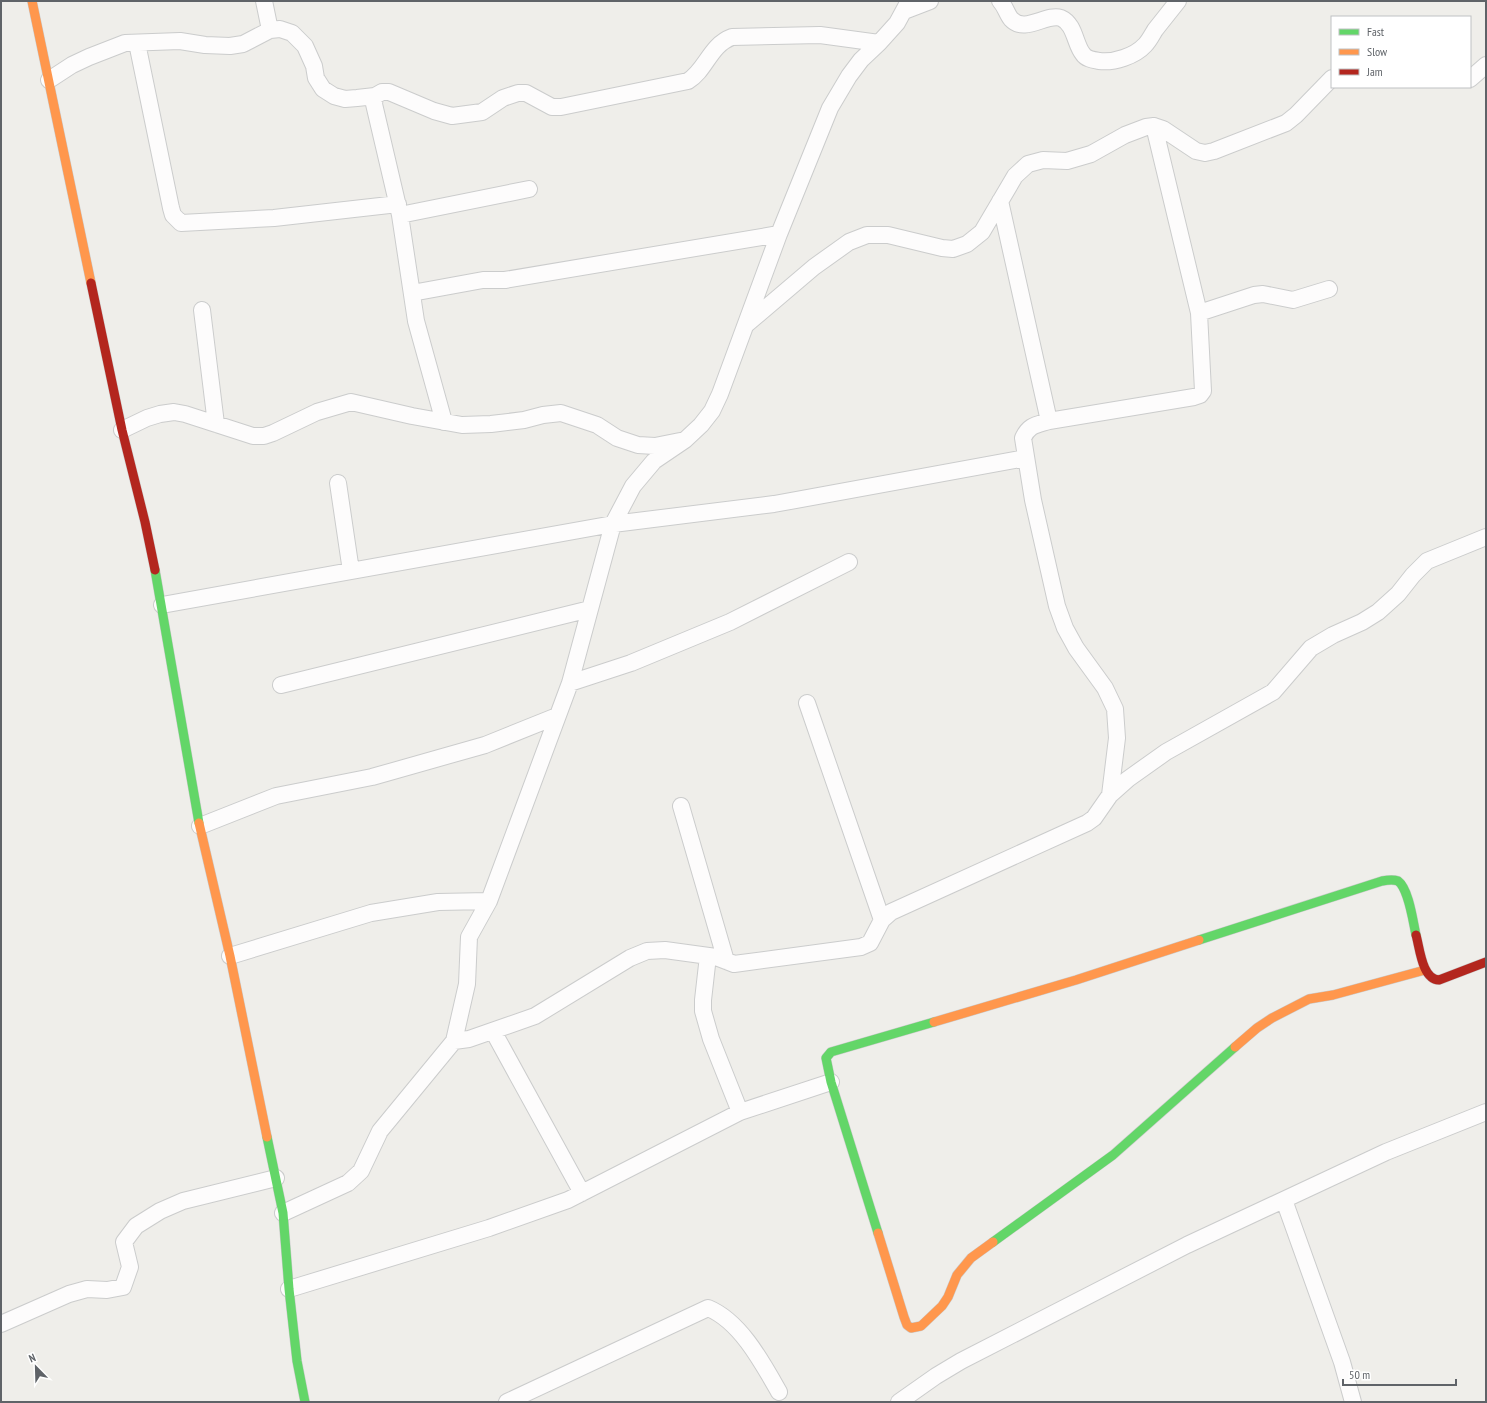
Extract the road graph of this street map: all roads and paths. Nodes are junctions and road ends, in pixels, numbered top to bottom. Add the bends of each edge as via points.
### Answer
1 (32, 1) edge
2 (264, 1) edge
3 (930, 1) edge
4 (1000, 1) edge
5 (1178, 1) edge
6 (907, 6) edge
7 (270, 30) junction
8 (137, 43) junction
9 (879, 43) junction
10 (1486, 65) edge
11 (1471, 78) edge
12 (1331, 79) edge
13 (49, 80) junction
14 (375, 96) junction
15 (1154, 126) junction
16 (529, 189) dead end
17 (1000, 201) junction
18 (399, 210) junction
19 (779, 234) junction
20 (1329, 289) dead end
21 (412, 293) junction
22 (202, 310) dead end
23 (1199, 313) junction
24 (746, 325) junction
25 (1049, 421) junction
26 (444, 422) junction
27 (216, 424) junction
28 (122, 430) junction
29 (685, 440) junction
30 (1026, 458) junction
31 (338, 483) dead end
32 (613, 524) junction
33 (1486, 537) edge
34 (849, 562) dead end
35 (351, 570) junction
36 (162, 604) junction
37 (590, 609) junction
38 (570, 683) junction
39 (281, 685) dead end
40 (807, 702) dead end
41 (557, 716) junction
42 (1110, 795) junction
43 (681, 806) dead end
44 (200, 826) junction
45 (489, 901) junction
46 (882, 920) junction
47 (230, 956) junction
48 (708, 956) junction
49 (726, 961) junction
50 (1486, 962) edge
51 (1426, 970) junction
52 (493, 1030) junction
53 (454, 1041) junction
54 (831, 1082) junction
55 (740, 1112) junction
56 (1486, 1112) edge
57 (276, 1178) junction
58 (582, 1193) junction
59 (1284, 1200) junction
60 (283, 1213) junction
61 (289, 1289) junction
62 (1, 1324) edge
63 (779, 1392) dead end
64 (305, 1402) edge
65 (507, 1402) edge
66 (899, 1402) edge
67 (1354, 1402) edge

1 - 13 street
2 - 7 street
3 - 6 street
4 - 5 street via 1012,19 1019,24 1060,18 1067,22 1083,54 1093,60 1105,62 1133,54 1144,46
6 - 9 street via 897,23
7 - 8 street via 243,44 230,46 180,41
7 - 14 street via 280,29 292,33 305,46 314,66 316,78 323,89 334,96 345,99
8 - 13 street via 125,43 89,57
8 - 18 street via 171,208 173,215 181,223
9 - 14 street via 820,35 732,38 717,46 695,76 688,81 561,108 552,107 526,93 518,93 502,98 482,112 452,116 389,92
9 - 19 street via 861,60 830,108
10 - 11 street
12 - 15 street via 1286,123 1214,151 1196,151 1163,129
13 - 28 street
14 - 18 street via 374,104
15 - 17 street via 1125,135 1091,154 1067,161 1043,160 1028,164 1015,176
15 - 23 street
16 - 18 street
17 - 24 street via 982,232 967,244 953,249 888,235 867,235 849,242 814,267
17 - 25 street
18 - 21 street
19 - 21 street
19 - 24 street
20 - 23 street via 1293,300 1263,294 1254,295
21 - 26 street via 416,321
22 - 27 street
23 - 25 street via 1204,385 1200,395
24 - 29 street via 712,411
25 - 30 street via 1032,426 1027,431 1024,438
26 - 27 street via 351,402 317,412 264,436 252,436
26 - 29 street via 491,424 561,413 597,425 617,438 638,445 655,446
27 - 28 street via 174,412 147,418
28 - 36 street
29 - 32 street via 654,461 633,486
30 - 32 street via 774,504
30 - 42 street via 1057,606 1076,648 1105,688 1115,708 1117,738
31 - 35 street
32 - 35 street
32 - 37 street
33 - 42 street via 1427,561 1378,612 1311,648 1273,692 1166,752
34 - 38 street via 730,622 631,663
35 - 36 street
36 - 44 street
37 - 38 street
37 - 39 street
38 - 41 street
40 - 46 street
41 - 44 street via 485,745 372,777 276,796
41 - 45 street
42 - 46 street via 1094,818 1087,823 891,912
43 - 49 street
44 - 47 street
45 - 47 street via 438,902 371,913
45 - 53 street via 470,937 467,984
46 - 49 street via 870,942 861,947 734,964
47 - 57 street
48 - 49 street
48 - 52 street via 665,950 647,951 630,958 535,1016
48 - 55 street via 703,1011 711,1039
50 - 51 street via 1439,980 1429,977
51 - 54 street via 1406,893 1398,880 1382,881 1076,980 831,1052 826,1058
51 - 54 street via 1309,1000 1257,1028 1113,1154 971,1258 957,1275 942,1306 916,1328 907,1325 904,1317
52 - 53 street via 469,1039
52 - 58 street
53 - 60 street via 380,1131 361,1171 348,1183
54 - 55 street
55 - 58 street
56 - 59 street via 1386,1152
57 - 60 street
57 - 62 street via 182,1201 160,1211 136,1226 124,1242 130,1268 123,1287 107,1290 87,1289 70,1294
58 - 61 street via 490,1228
59 - 66 street via 1187,1245 995,1343 936,1376
59 - 67 street
60 - 61 street
61 - 64 street via 297,1361
63 - 65 street via 742,1334 718,1312 708,1308

